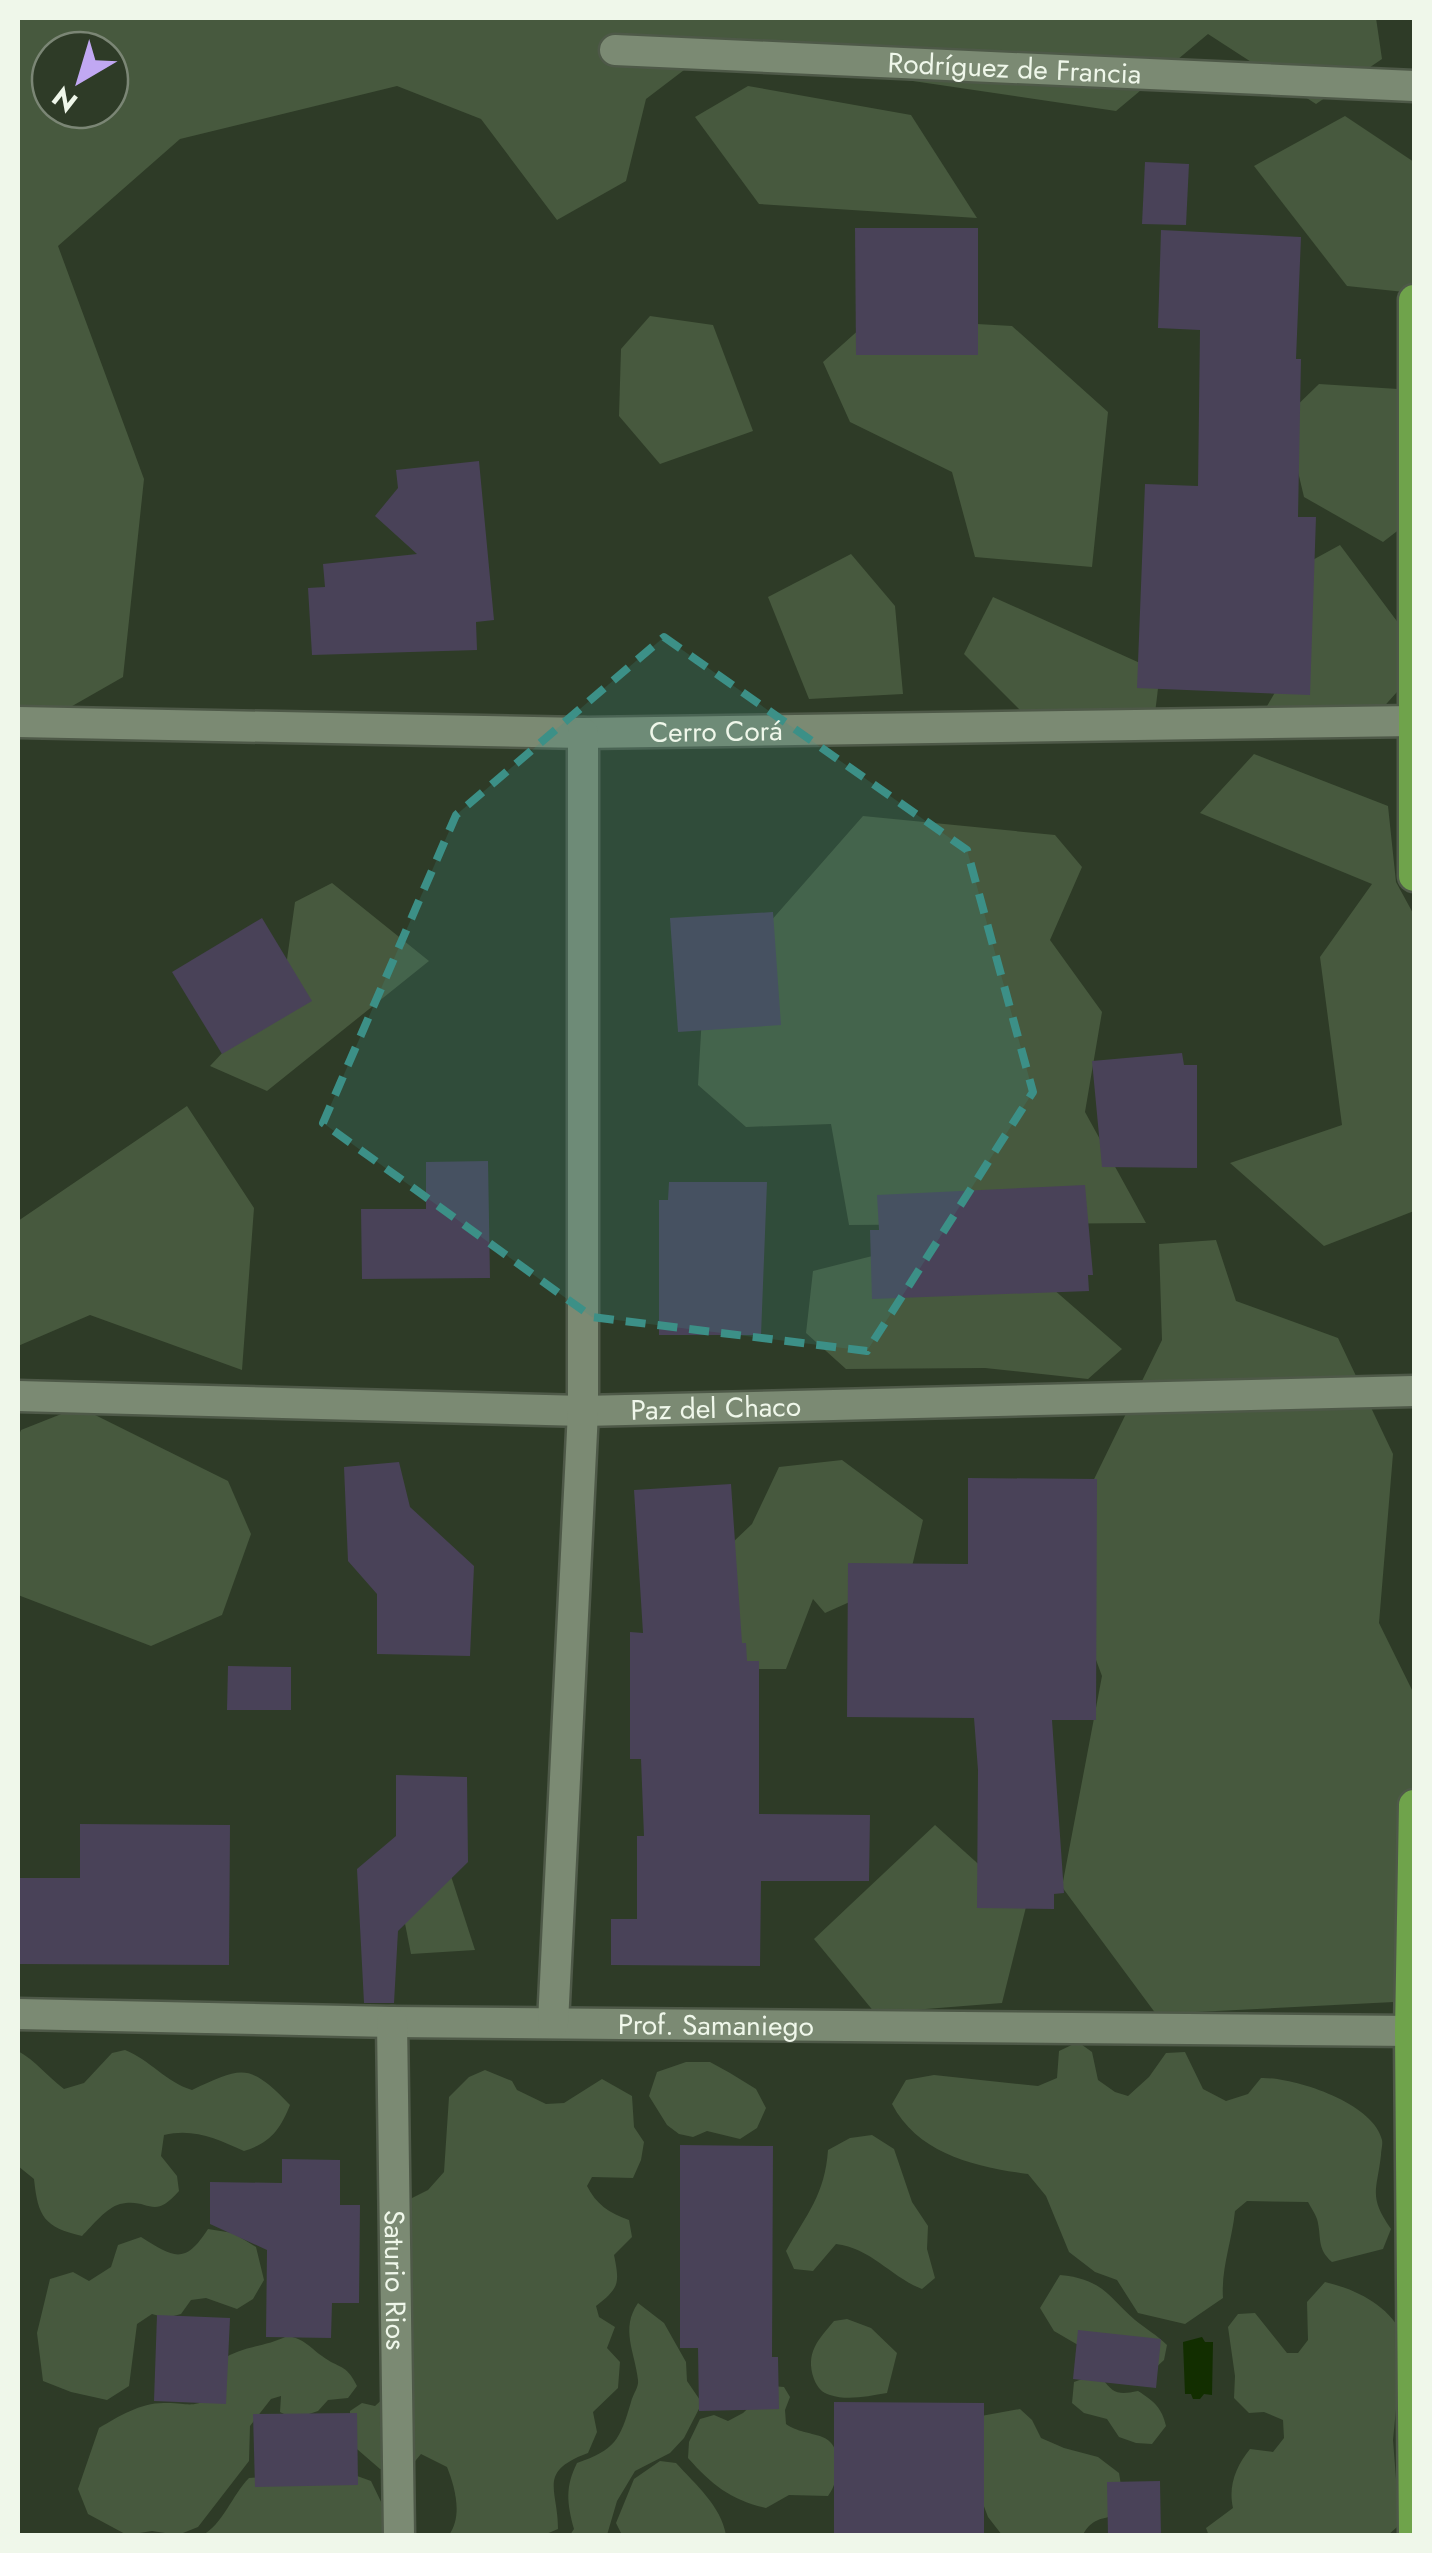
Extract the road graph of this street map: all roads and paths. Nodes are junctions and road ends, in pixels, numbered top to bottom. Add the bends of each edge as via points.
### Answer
1 (615, 50) dead end
2 (1414, 86) edge
3 (1414, 300) edge
4 (1413, 721) edge
5 (18, 722) edge
6 (583, 733) junction
7 (1414, 876) edge
8 (1414, 1391) edge
9 (18, 1396) edge
10 (583, 1412) junction
11 (1414, 1806) edge
12 (18, 2014) edge
13 (392, 2022) junction
14 (553, 2023) junction
15 (1412, 2031) edge
16 (399, 2536) edge
17 (1414, 2536) edge

1 - 2 street, Rodríguez de Francia
3 - 4 main road
4 - 6 street, Cerro Corá
4 - 7 main road
5 - 6 street, Cerro Corá
6 - 10 street
8 - 10 street, Paz del Chaco
9 - 10 street, Paz del Chaco
10 - 14 street
11 - 15 main road
12 - 13 street, Prof. Samaniego
13 - 14 street, Prof. Samaniego
13 - 16 street, Saturio Rios
14 - 15 street, Prof. Samaniego
15 - 17 main road

